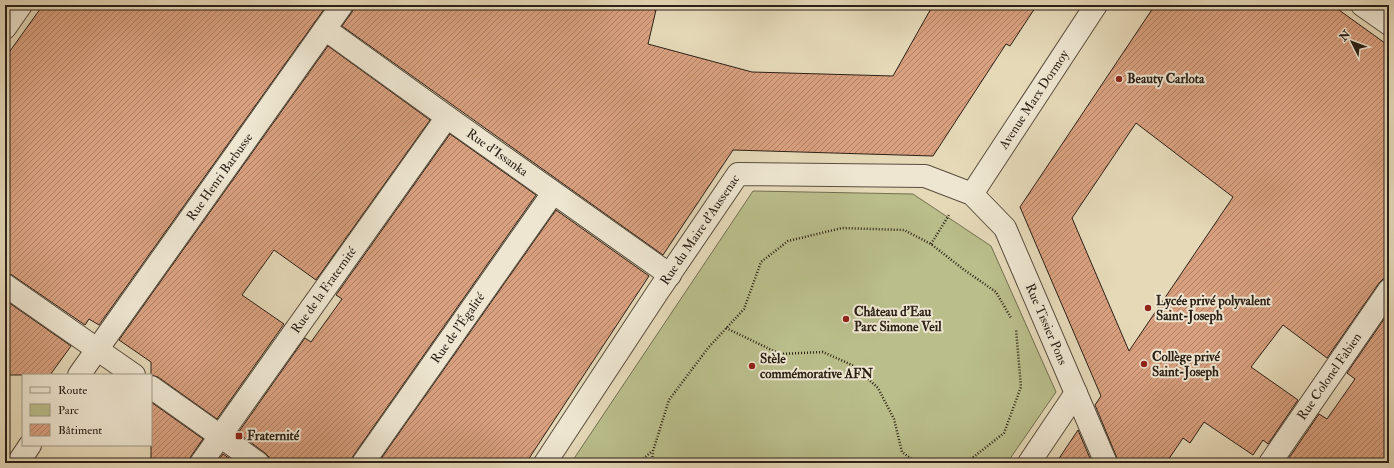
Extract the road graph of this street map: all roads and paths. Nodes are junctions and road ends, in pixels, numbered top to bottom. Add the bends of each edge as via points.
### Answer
1 (21, 5) edge
2 (342, 5) edge
3 (1096, 5) edge
4 (1362, 5) edge
5 (1389, 24) edge
6 (5, 28) edge
7 (325, 29) junction
8 (447, 117) junction
9 (963, 191) junction
10 (554, 193) junction
11 (931, 244) junction
12 (670, 275) junction
13 (5, 285) edge
14 (1389, 291) edge
15 (1013, 321) dead end
16 (1016, 326) dead end
17 (726, 328) junction
18 (97, 348) junction
19 (80, 374) edge
20 (133, 374) edge
21 (152, 388) edge
22 (1076, 393) junction
23 (220, 436) junction
24 (29, 446) edge
25 (653, 451) junction
26 (18, 463) edge
27 (201, 463) edge
28 (258, 463) edge
29 (363, 463) edge
30 (545, 463) edge
31 (639, 463) edge
32 (652, 463) edge
33 (917, 463) edge
34 (966, 463) edge
35 (1029, 463) edge
36 (1106, 463) edge
37 (1270, 463) edge

1 - 6 street
2 - 7 street, Rue Henri Barbusse
3 - 9 street, Avenue Marx Dormoy
4 - 5 street
7 - 8 street, Rue d'Issanka
7 - 18 street, Rue Henri Barbusse
8 - 10 street, Rue d'Issanka
8 - 23 street, Rue de la Fraternité
9 - 11 path
9 - 12 street, Rue du Maire d'Aussenac via 925,176 738,174
9 - 22 street, Rue Tissier Pons via 1005,228
10 - 12 street, Rue d'Issanka
10 - 29 street, Rue de l'Égalité
11 - 15 path via 996,292
11 - 17 path via 904,230 842,228 788,240 761,262 744,310
12 - 30 street, Rue du Maire d'Aussenac
13 - 18 street
14 - 37 street, Rue Colonel Fabien
16 - 34 path via 1021,387 1004,432
17 - 25 path via 669,400
17 - 33 path via 780,354 823,352 854,366 878,388 894,419 902,452
18 - 19 street, Rue Henri Barbusse
18 - 20 street
21 - 23 street
22 - 35 street
22 - 36 street, Rue Tissier Pons
23 - 27 street, Rue de la Fraternité
23 - 28 street
24 - 26 street
25 - 31 path
25 - 32 path

